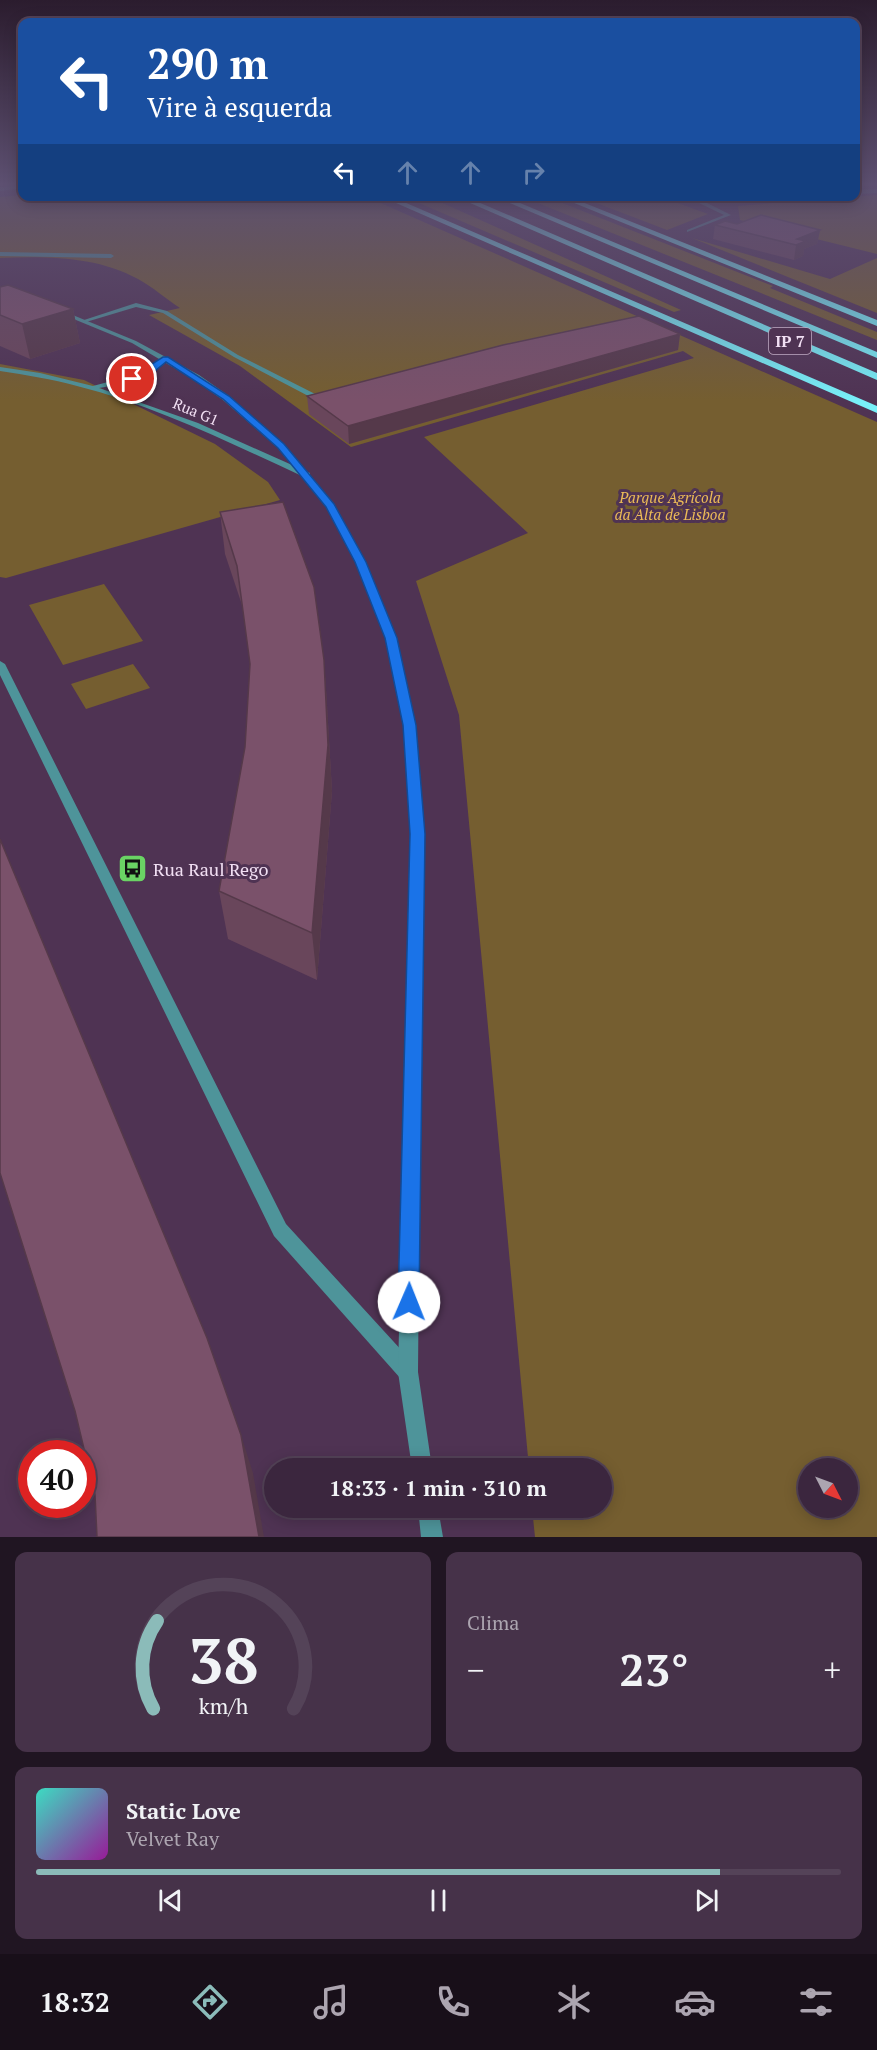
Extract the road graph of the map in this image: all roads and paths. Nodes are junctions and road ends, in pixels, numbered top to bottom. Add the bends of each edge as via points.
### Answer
1 (527, 258) edge
2 (598, 258) edge
3 (641, 258) edge
4 (715, 258) edge
5 (50, 308) edge
6 (84, 321) junction
7 (877, 323) edge
8 (877, 355) edge
9 (166, 359) junction
10 (0, 369) edge
11 (877, 377) edge
12 (92, 387) junction
13 (320, 398) edge
14 (877, 410) edge
15 (307, 475) junction
16 (0, 664) edge
17 (408, 1372) junction
18 (421, 1458) edge
19 (429, 1518) edge
20 (432, 1537) edge

1 - 14 highway
2 - 11 highway, IP 7
3 - 8 highway, IP 7
4 - 7 highway
5 - 6 street
6 - 9 street
6 - 13 street via 136,305 165,312 236,356
9 - 12 street via 132,379
9 - 15 street via 254,420
10 - 12 street, Rua G1
12 - 15 street, Rua G1 via 173,415
15 - 17 street via 331,507 361,562 391,638 410,725 417,834
16 - 17 street via 280,1230
17 - 18 street
19 - 20 street

